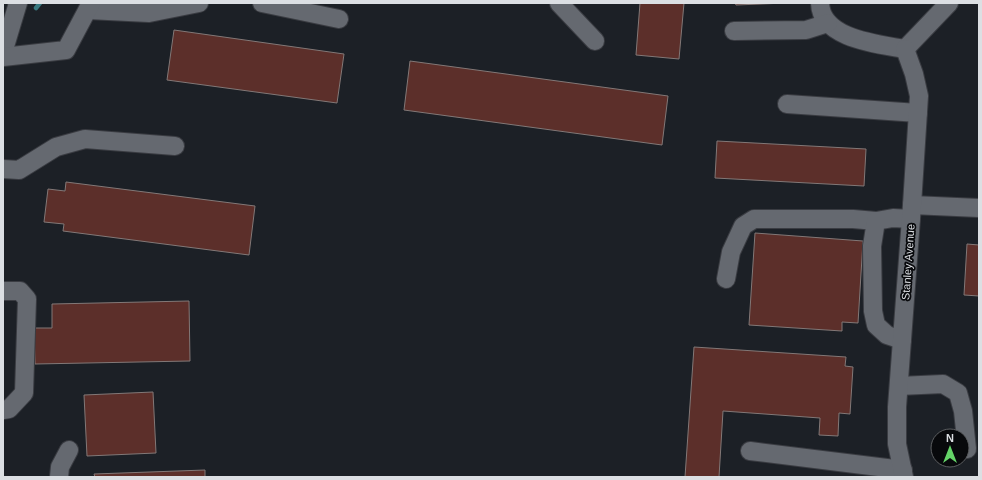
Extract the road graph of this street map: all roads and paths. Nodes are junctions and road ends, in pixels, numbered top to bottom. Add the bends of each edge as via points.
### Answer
1 (18, 3) edge
2 (199, 3) edge
3 (262, 3) edge
4 (559, 3) edge
5 (820, 3) edge
6 (949, 3) edge
7 (90, 6) edge
8 (339, 19) dead end
9 (828, 23) junction
10 (734, 31) dead end
11 (595, 41) dead end
12 (905, 49) junction
13 (3, 53) edge
14 (3, 57) edge
15 (787, 104) dead end
16 (918, 113) junction
17 (175, 146) dead end
18 (3, 170) edge
19 (979, 208) edge
20 (912, 212) junction
21 (876, 221) junction
22 (726, 279) dead end
23 (3, 292) edge
24 (902, 340) junction
25 (899, 386) junction
26 (3, 410) edge
27 (965, 428) edge
28 (69, 450) dead end
29 (750, 451) dead end
30 (903, 474) edge
31 (58, 477) edge

1 - 13 street
2 - 7 street via 149,13
3 - 8 street
4 - 11 street
5 - 9 street via 820,10
6 - 12 street
7 - 14 street via 66,50
9 - 10 street via 806,30
9 - 12 street via 843,34 863,42
12 - 16 street, Stanley Avenue via 919,96
15 - 16 street
16 - 20 street, Stanley Avenue
17 - 18 street via 85,139 56,147 19,170
19 - 20 street
20 - 21 street
20 - 24 street, Stanley Avenue
21 - 22 street via 754,219 743,226 731,252
21 - 24 street via 872,246 873,311 876,325 887,335
23 - 26 street via 20,292 28,299 24,393 10,409
24 - 25 street, Stanley Avenue
25 - 27 street via 942,384 958,393
25 - 30 street, Stanley Avenue via 897,444
28 - 31 street
29 - 30 street

